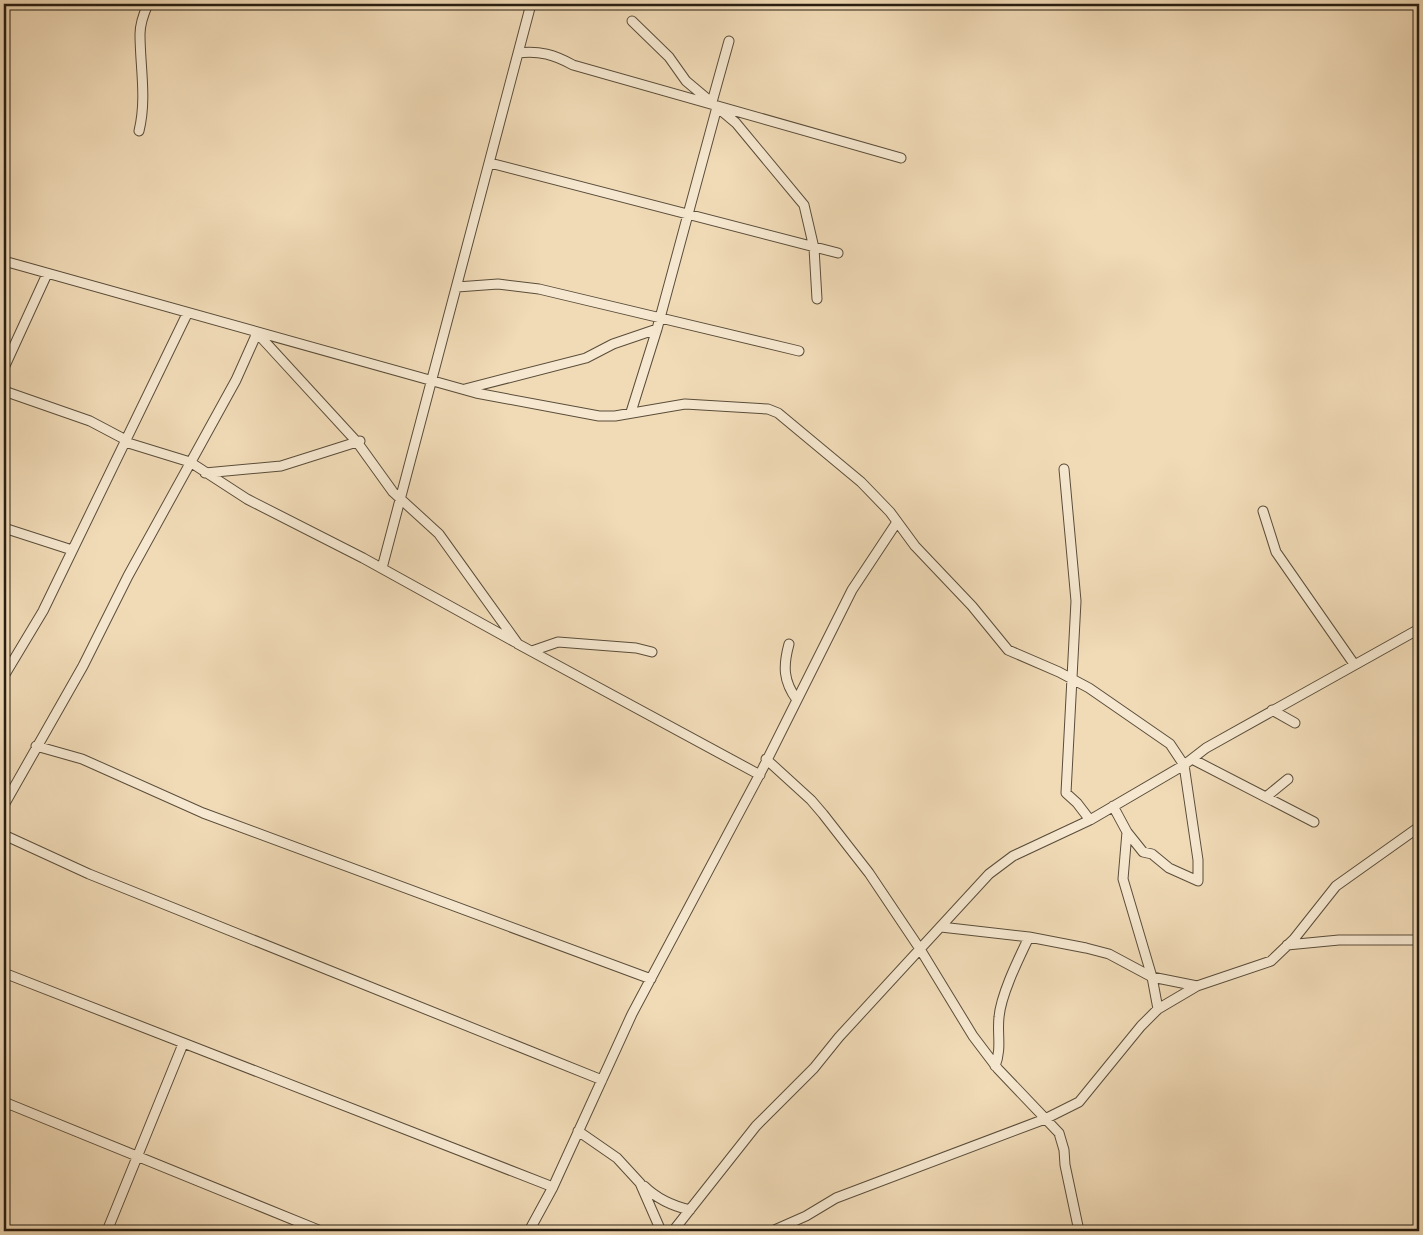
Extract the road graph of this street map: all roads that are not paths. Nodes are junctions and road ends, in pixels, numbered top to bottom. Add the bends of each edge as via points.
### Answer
1 (148, 4) edge
2 (531, 4) edge
3 (632, 21) dead end
4 (729, 41) dead end
5 (518, 53) junction
6 (714, 104) junction
7 (139, 131) dead end
8 (901, 158) dead end
9 (490, 164) junction
10 (687, 216) junction
11 (814, 248) junction
12 (838, 253) dead end
13 (4, 261) edge
14 (47, 274) junction
15 (457, 287) junction
16 (817, 299) dead end
17 (187, 314) junction
18 (660, 318) junction
19 (657, 329) junction
20 (257, 334) junction
21 (799, 351) dead end
22 (4, 368) edge
23 (432, 381) junction
24 (463, 390) junction
25 (4, 391) edge
26 (631, 412) junction
27 (126, 441) junction
28 (359, 442) junction
29 (190, 462) junction
30 (1064, 469) dead end
31 (205, 473) junction
32 (399, 498) junction
33 (1264, 511) dead end
34 (897, 522) junction
35 (4, 528) edge
36 (72, 550) junction
37 (382, 568) junction
38 (1419, 629) edge
39 (518, 644) junction
40 (789, 644) dead end
41 (532, 651) junction
42 (652, 652) dead end
43 (1354, 664) junction
44 (4, 676) edge
45 (1072, 678) junction
46 (797, 700) junction
47 (1272, 710) junction
48 (1296, 723) dead end
49 (36, 746) junction
50 (766, 759) junction
51 (1192, 759) junction
52 (1184, 765) junction
53 (760, 775) junction
54 (1288, 779) dead end
55 (1266, 797) junction
56 (4, 805) edge
57 (1113, 806) junction
58 (1090, 820) junction
59 (1314, 822) dead end
60 (1419, 827) edge
61 (1127, 832) junction
62 (4, 834) edge
63 (941, 927) junction
64 (1029, 937) junction
65 (1419, 940) edge
66 (1287, 946) junction
67 (920, 949) junction
68 (4, 973) edge
69 (1152, 977) junction
70 (651, 980) junction
71 (1197, 986) junction
72 (1158, 1009) junction
73 (183, 1044) junction
74 (995, 1066) junction
75 (602, 1080) junction
76 (4, 1102) edge
77 (1045, 1119) junction
78 (578, 1131) junction
79 (139, 1156) junction
80 (640, 1182) junction
81 (553, 1187) junction
82 (690, 1210) junction
83 (107, 1231) edge
84 (321, 1231) edge
85 (529, 1231) edge
86 (661, 1231) edge
87 (673, 1231) edge
88 (772, 1231) edge
89 (1079, 1231) edge

1 - 7 street via 140,33 144,82 143,117
2 - 5 street
3 - 6 street via 669,57 686,81
4 - 6 street
5 - 6 street via 531,51 554,55 572,65
5 - 9 street
6 - 8 street
6 - 10 street
6 - 11 street via 736,123 804,206
9 - 10 street
9 - 15 street
10 - 11 street
10 - 18 street
11 - 12 street
11 - 16 street
13 - 14 street
14 - 17 street
14 - 22 street
15 - 18 street via 498,284 539,289
15 - 23 street
17 - 20 street
17 - 27 street
18 - 19 street
18 - 21 street
19 - 24 street via 613,344 586,358
19 - 26 street
20 - 23 street
20 - 28 street
20 - 29 street via 236,380
23 - 24 street
23 - 32 street
24 - 26 street via 600,416
25 - 27 street via 90,421
26 - 34 street via 684,404 773,410 861,482
27 - 29 street
27 - 36 street
28 - 31 street via 281,466
28 - 32 street
29 - 31 street
29 - 49 street via 83,666
30 - 45 street via 1076,601
31 - 37 street via 246,499
32 - 37 street
32 - 39 street via 439,534
33 - 43 street via 1276,552
34 - 45 street via 1008,650
34 - 46 street via 852,590
35 - 36 street
36 - 44 street via 43,611
37 - 39 street
38 - 43 street
39 - 41 street
40 - 46 street via 784,663 785,677 788,689
41 - 42 street via 558,642
41 - 53 street
43 - 47 street
45 - 52 street via 1163,738
45 - 58 street via 1066,793
46 - 50 street
47 - 48 street
47 - 51 street
49 - 56 street
49 - 70 street via 82,759 203,813
50 - 53 street
50 - 67 street via 823,814
51 - 52 street
51 - 55 street
52 - 57 street
52 - 61 street via 1198,860 1198,881 1143,852
53 - 70 street
54 - 55 street
55 - 59 street
57 - 58 street
57 - 61 street
58 - 63 street via 1001,864
60 - 66 street via 1336,886
61 - 69 street via 1123,878
62 - 75 street via 89,874
63 - 64 street
63 - 67 street
64 - 69 street via 1109,954
64 - 74 street via 1013,972 999,1016 1000,1053
65 - 66 street via 1339,940
66 - 71 street via 1262,965
67 - 74 street via 968,1029
67 - 82 street via 790,1094 756,1126
68 - 73 street
69 - 71 street
69 - 72 street
70 - 75 street
71 - 72 street
72 - 77 street via 1080,1102
73 - 79 street
73 - 81 street
74 - 77 street
75 - 78 street
76 - 79 street
77 - 88 street via 869,1184
77 - 89 street via 1059,1133
78 - 80 street via 617,1158
78 - 81 street
79 - 83 street
79 - 84 street
80 - 82 street via 651,1194
80 - 86 street
81 - 85 street
82 - 87 street

